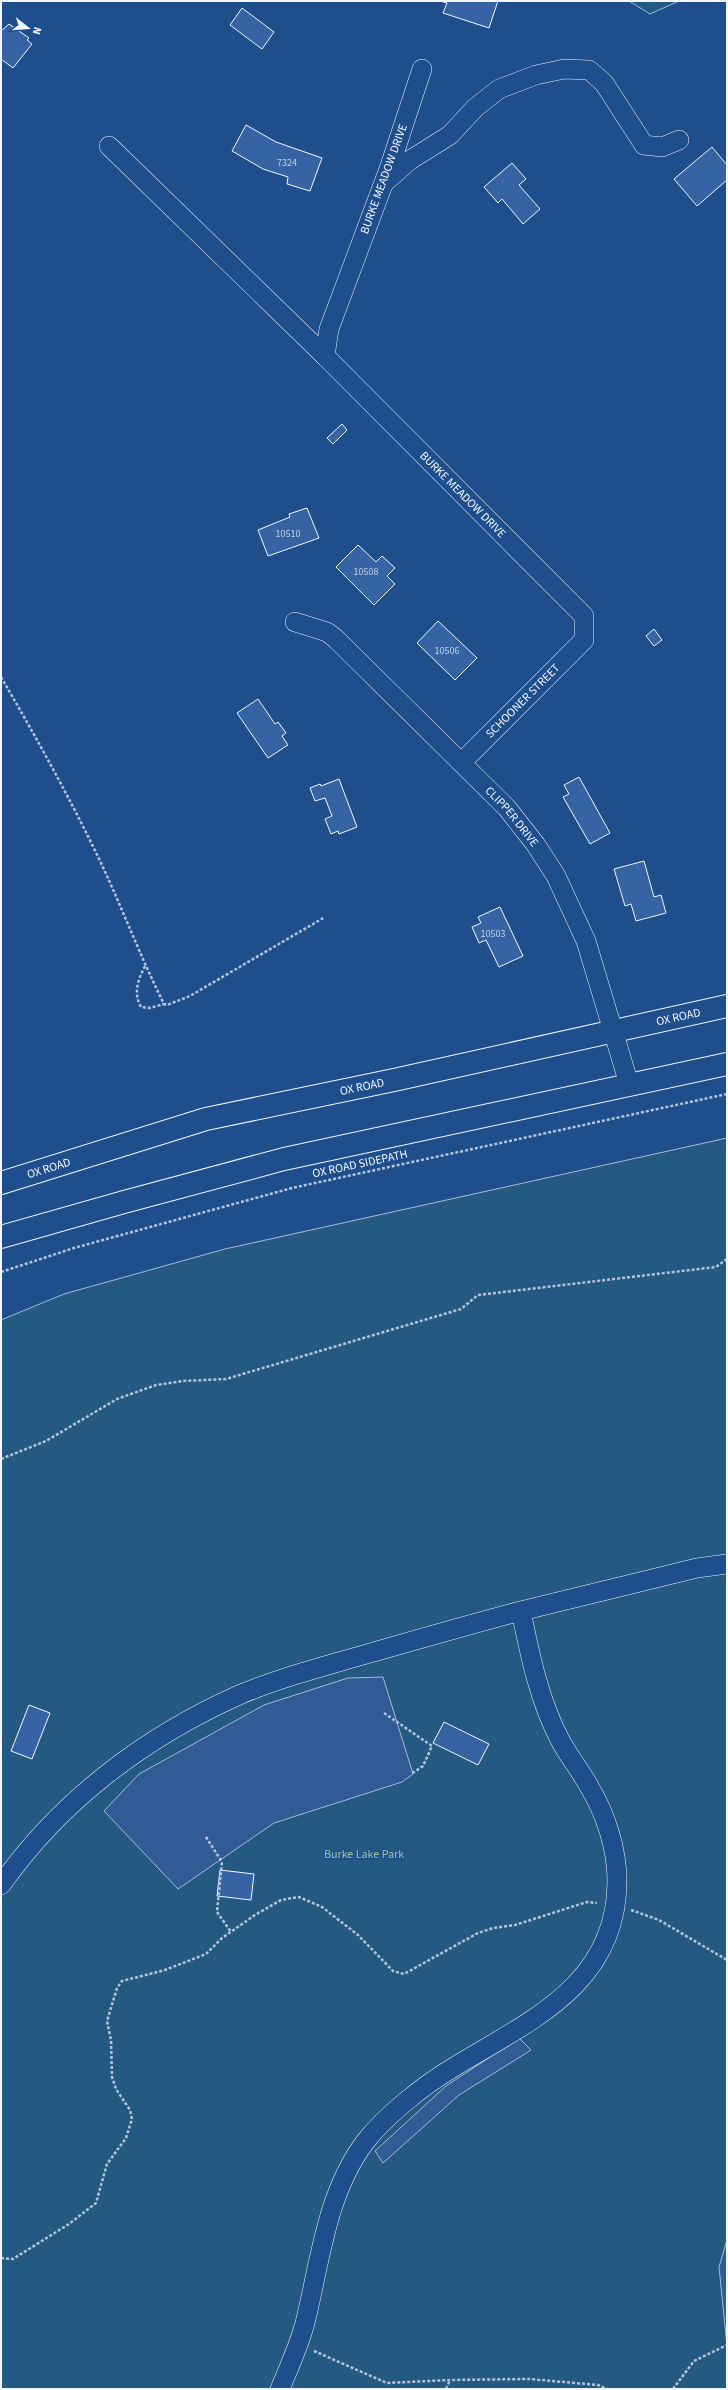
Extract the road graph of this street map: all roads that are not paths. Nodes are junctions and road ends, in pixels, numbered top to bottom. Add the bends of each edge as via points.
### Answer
1 (422, 69) dead end
2 (679, 140) dead end
3 (109, 146) dead end
4 (384, 183) junction
5 (325, 356) junction
6 (294, 622) dead end
7 (584, 640) joint
8 (462, 762) junction
9 (727, 1006) edge
10 (612, 1030) junction
11 (727, 1064) edge
12 (629, 1084) junction
13 (1, 1183) edge
14 (1, 1238) edge
15 (727, 1564) edge
16 (521, 1611) junction
17 (1, 1885) edge
18 (280, 2389) edge

1 - 4 street, BURKE MEADOW DRIVE
2 - 4 street via 662,146 644,145 604,83 589,70 564,68 499,89 475,108 450,135 410,160
3 - 5 street, BURKE MEADOW DRIVE
4 - 5 street, BURKE MEADOW DRIVE via 329,329
5 - 7 street, BURKE MEADOW DRIVE via 584,616
6 - 8 street, CLIPPER DRIVE via 327,632 336,639
7 - 8 street, SCHOONER STREET
8 - 10 street, CLIPPER DRIVE via 507,808 556,876 586,941
9 - 10 highway, OX ROAD
10 - 12 street, CLIPPER DRIVE
10 - 13 highway, OX ROAD via 394,1080 206,1119
11 - 12 highway
12 - 14 highway via 284,1159
15 - 16 street via 697,1568
16 - 17 street via 298,1673 240,1695 188,1720 128,1757 76,1798 30,1846
16 - 18 street via 545,1708 561,1741 590,1786 607,1822 614,1848 617,1881 612,1921 593,1962 575,1986 553,2007 436,2080 396,2111 366,2141 347,2172 334,2203 299,2344

